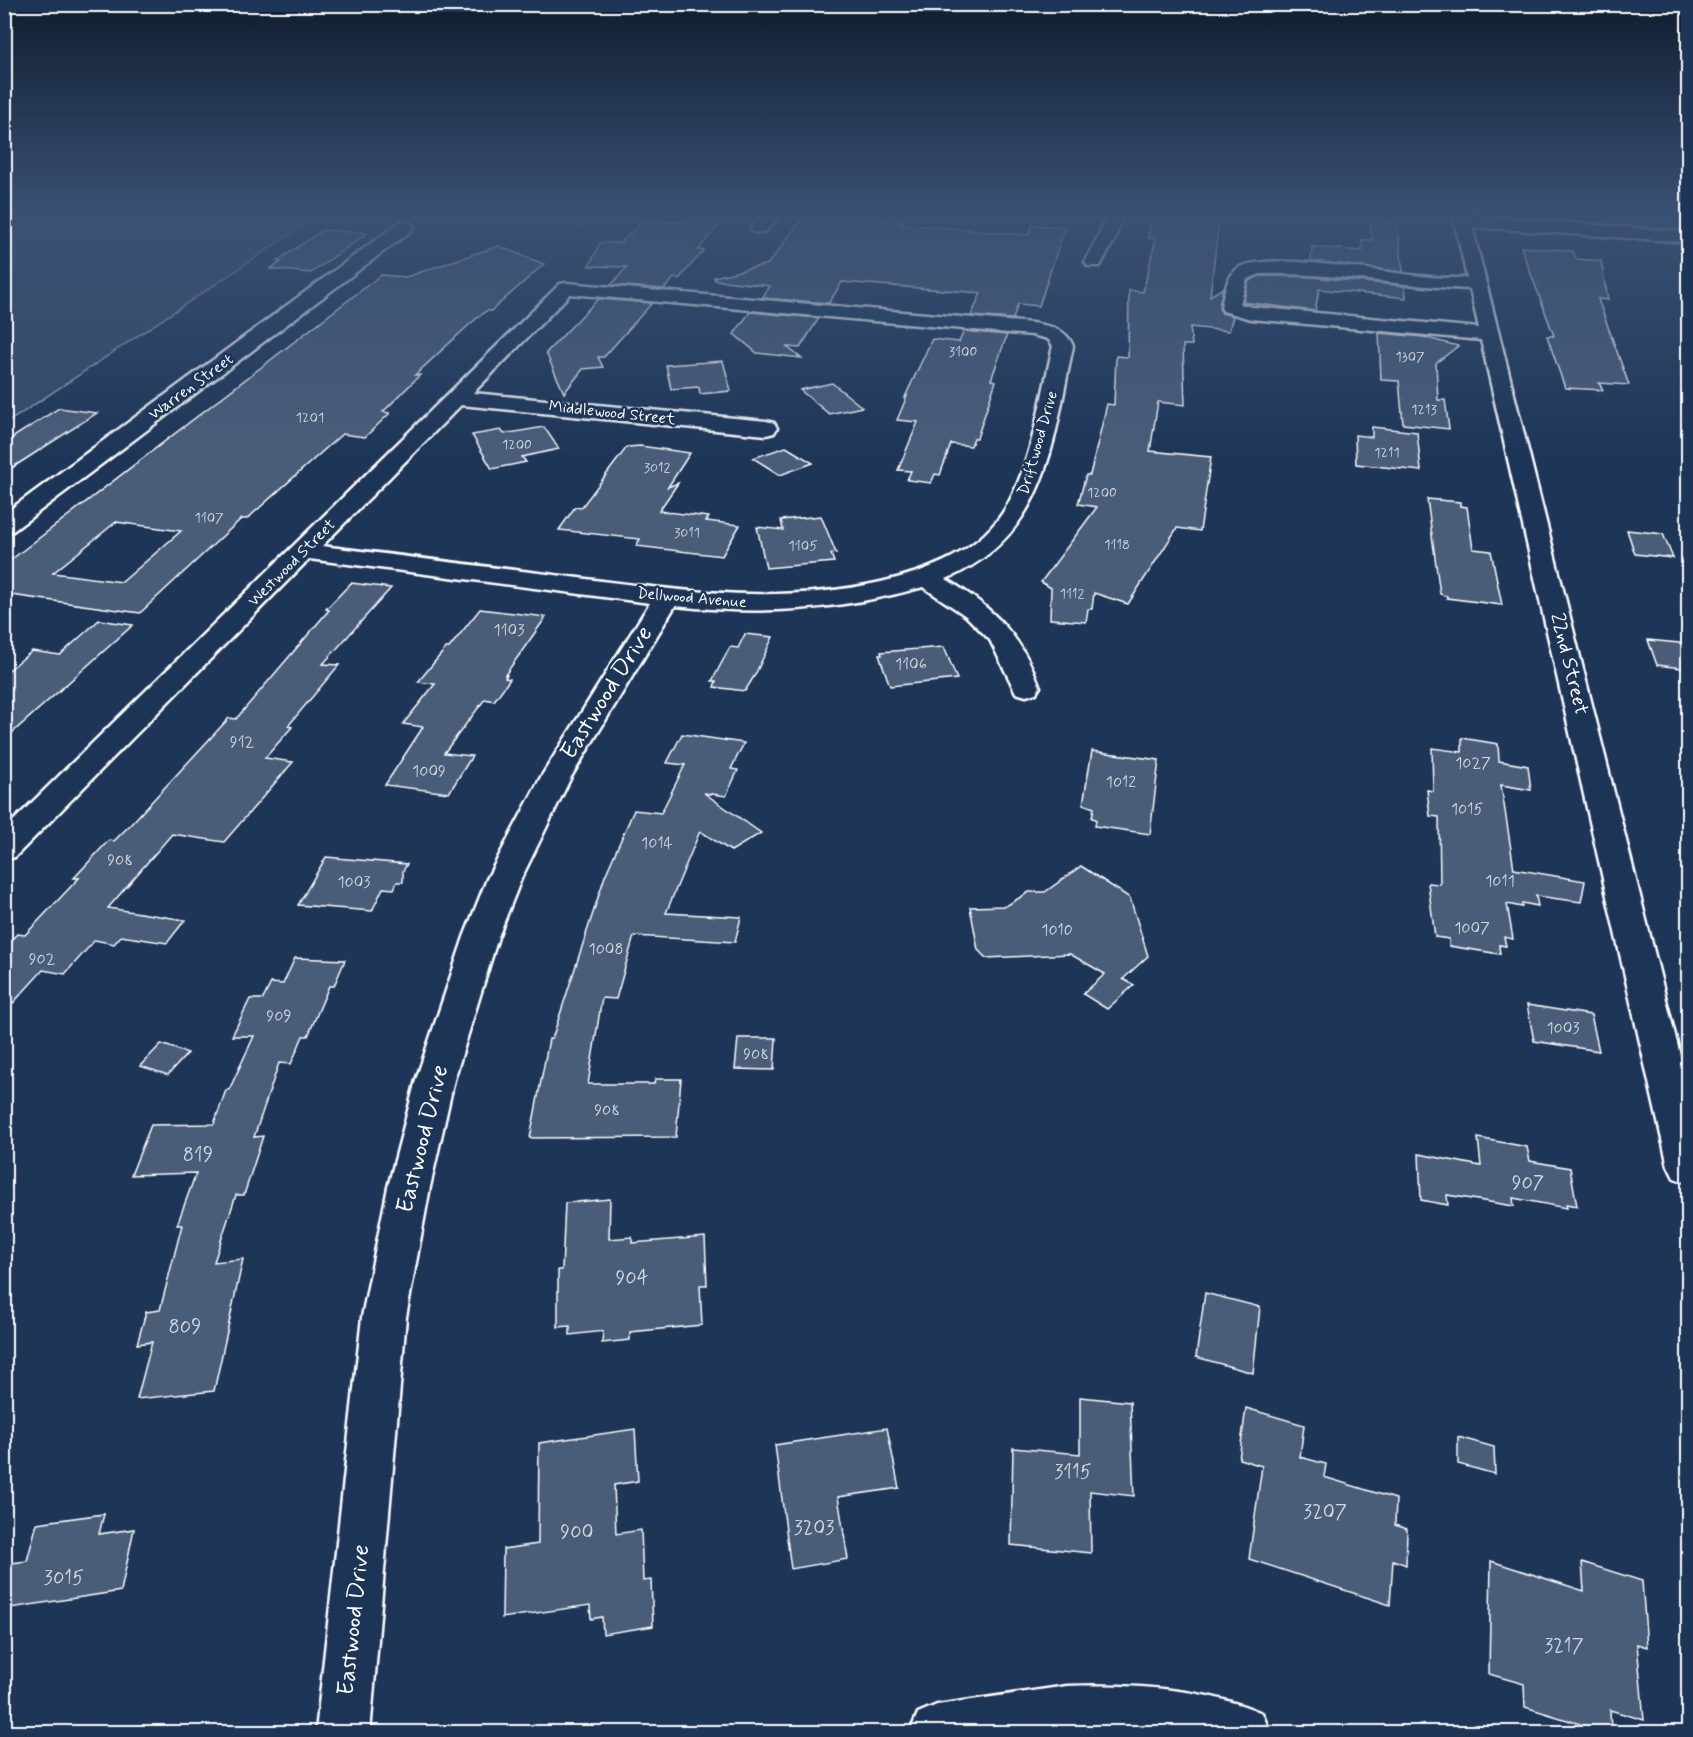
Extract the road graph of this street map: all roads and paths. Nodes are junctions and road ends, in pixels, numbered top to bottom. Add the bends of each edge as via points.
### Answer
1 (313, 295) edge
2 (559, 295) edge
3 (642, 295) edge
4 (1233, 295) edge
5 (1480, 295) edge
6 (1057, 335) joint
7 (1489, 335) junction
8 (457, 398) junction
9 (766, 428) dead end
10 (4, 526) edge
11 (306, 551) junction
12 (927, 578) junction
13 (667, 597) junction
14 (1026, 687) dead end
15 (4, 849) edge
16 (1689, 1167) edge
17 (343, 1732) edge
18 (937, 1732) edge
19 (1243, 1732) edge

1 - 10 street, Warren Street
2 - 8 street, Westwood Street
3 - 6 street, Westwood Street via 1032,329
4 - 7 street via 1230,307 1251,313
5 - 7 street, 22nd Street
6 - 12 street, Driftwood Drive via 1063,346 1036,459 1019,506 987,545 949,570
7 - 16 street, 22nd Street
8 - 9 street, Middlewood Street
8 - 11 street, Westwood Street
11 - 13 street, Dellwood Avenue
11 - 15 street, Westwood Street
12 - 13 street, Dellwood Avenue via 807,602 719,602
12 - 14 street via 972,606 994,626 1010,646
13 - 17 street, Eastwood Drive via 556,777 504,879 435,1080 384,1317
18 - 19 street via 1034,1717 1110,1713 1204,1723

